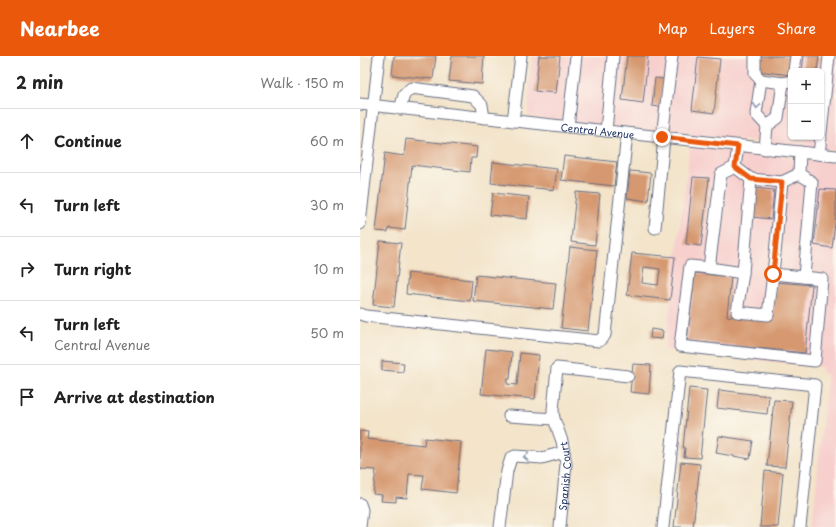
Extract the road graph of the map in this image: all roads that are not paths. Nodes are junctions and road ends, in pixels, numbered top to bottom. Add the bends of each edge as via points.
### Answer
1 (379, 56) edge
2 (520, 56) edge
3 (576, 56) edge
4 (613, 56) edge
5 (672, 56) edge
6 (755, 56) edge
7 (796, 56) edge
8 (829, 56) edge
9 (794, 68) edge
10 (761, 80) junction
11 (787, 82) edge
12 (360, 104) edge
13 (824, 104) edge
14 (374, 106) junction
15 (400, 109) junction
16 (484, 118) junction
17 (513, 121) junction
18 (767, 126) junction
19 (568, 127) junction
20 (606, 131) junction
21 (628, 134) junction
22 (663, 137) junction
23 (821, 140) edge
24 (738, 146) junction
25 (765, 149) junction
26 (800, 152) junction
27 (819, 154) junction
28 (836, 156) edge
29 (735, 167) junction
30 (799, 174) junction
31 (751, 179) junction
32 (782, 182) junction
33 (360, 224) edge
34 (655, 228) dead end
35 (709, 268) junction
36 (743, 273) junction
37 (773, 274) junction
38 (804, 277) junction
39 (360, 314) edge
40 (628, 376) dead end
41 (510, 416) dead end
42 (555, 424) junction
43 (564, 452) junction
44 (360, 504) edge
45 (360, 527) edge
46 (500, 527) edge
47 (560, 527) edge
48 (663, 527) edge
49 (800, 527) edge

1 - 14 street
2 - 17 street
3 - 19 street
4 - 20 street
5 - 22 street
6 - 10 street via 754,74
7 - 9 street
8 - 13 street
10 - 11 street
10 -> 18 street via 756,114
11 - 18 street via 778,118
12 - 14 street, Central Avenue
14 - 15 street, Central Avenue
14 - 33 street
15 - 16 street, Central Avenue
15 - 16 street via 404,95 411,88 473,96 482,105
16 - 17 street, Central Avenue
17 - 19 street, Central Avenue
18 - 25 street
19 - 20 street, Central Avenue
20 - 21 street, Central Avenue
21 - 22 street, Central Avenue
21 - 39 street via 602,339 599,341
22 - 24 street, Central Avenue
22 - 34 street
23 - 27 street
24 - 25 street, Central Avenue
24 - 29 street
25 - 26 street, Central Avenue
26 - 27 street, Central Avenue
26 - 30 street
27 - 28 street, Central Avenue
29 - 31 street
29 - 35 street via 721,174
30 - 32 street
30 - 38 street via 812,182
31 - 32 street
31 - 36 street
32 - 37 street
35 - 36 street
35 - 38 street via 690,266 680,346 815,361 822,279
36 - 37 street via 737,312 768,315
37 - 38 street
40 - 42 street, Spanish Court via 557,368 553,410
41 - 42 street
42 - 43 street, Spanish Court
43 -> 46 street via 542,458 511,458
43 - 47 street, Spanish Court via 566,464
44 - 45 street
48 - 49 street via 680,371 815,385

